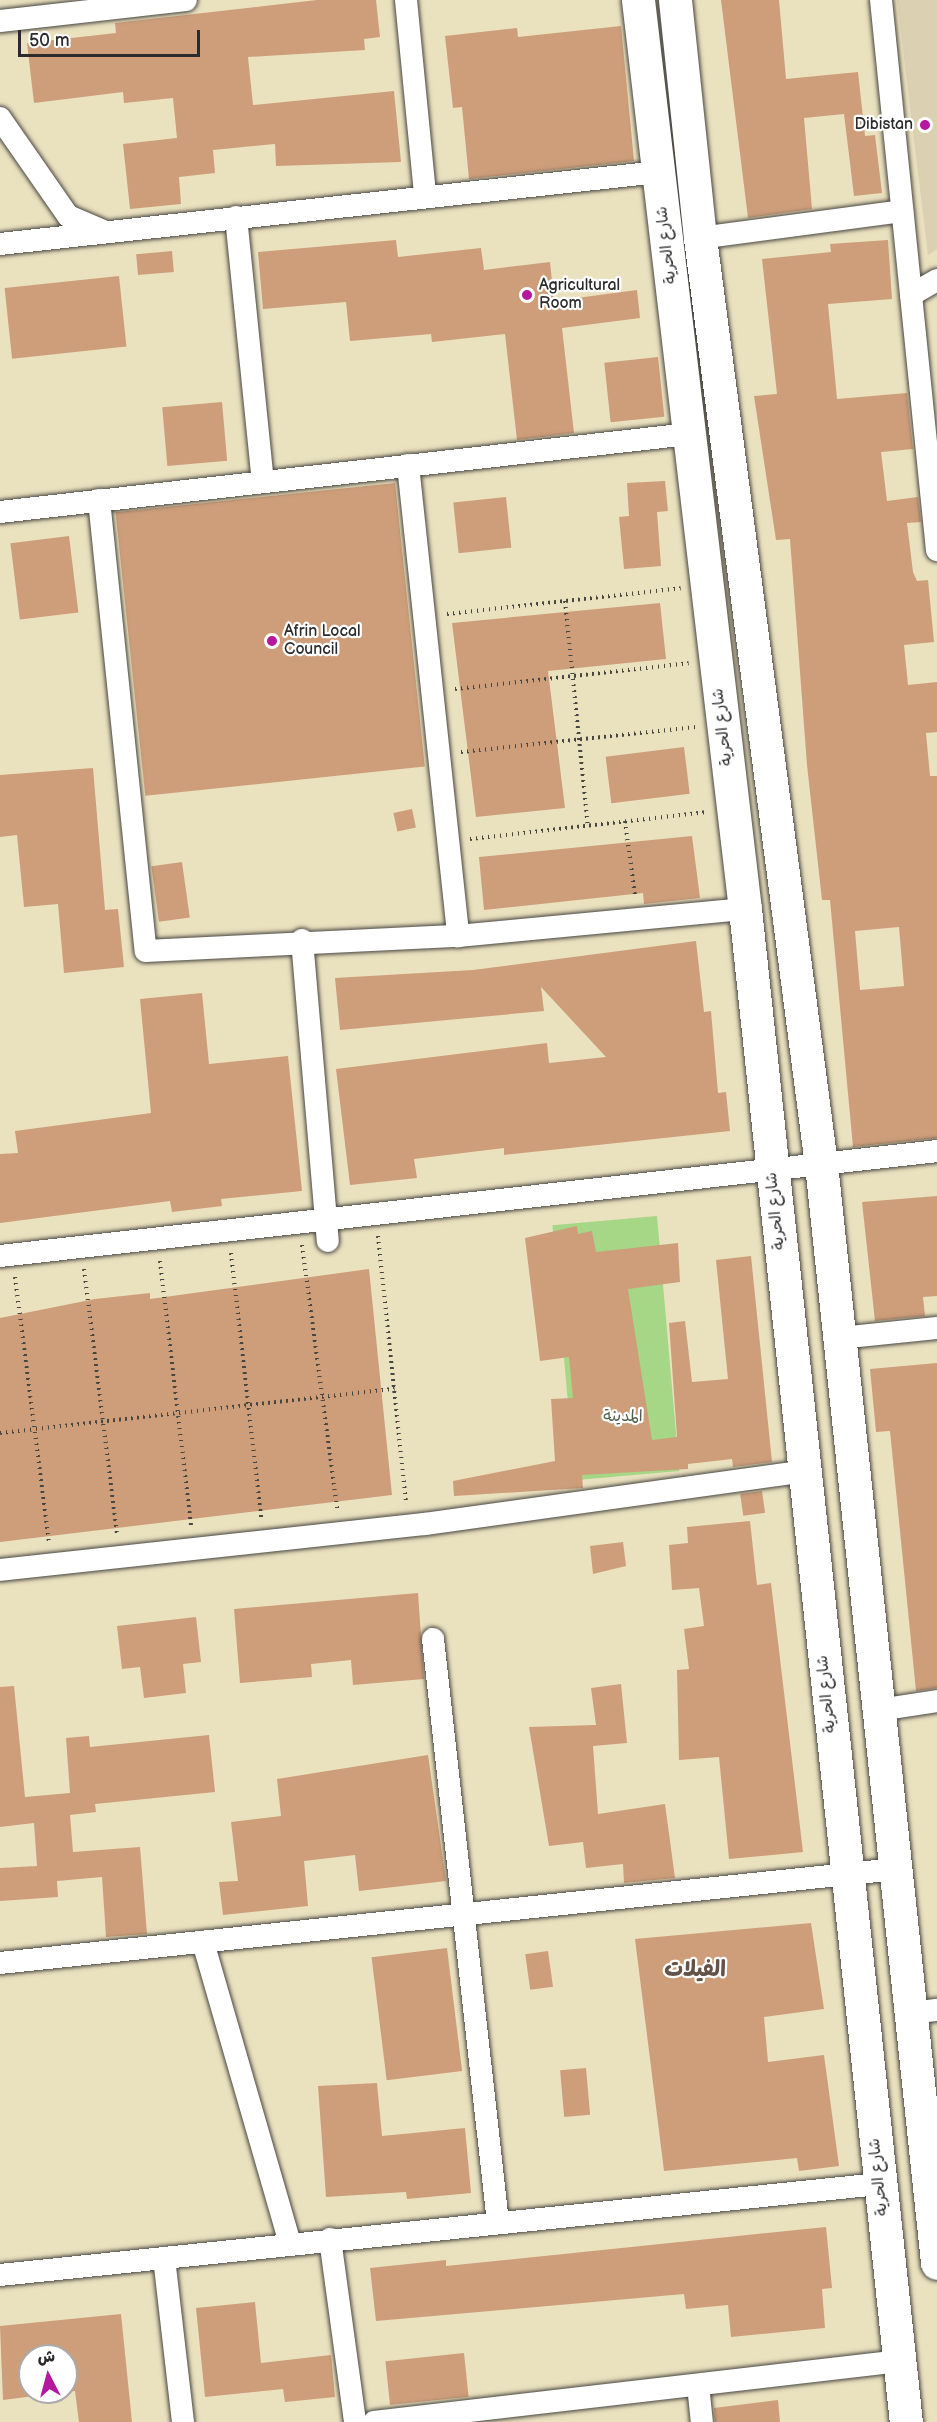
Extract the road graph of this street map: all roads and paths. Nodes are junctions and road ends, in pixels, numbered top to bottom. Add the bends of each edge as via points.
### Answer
1 (186, 0) edge
2 (406, 0) edge
3 (881, 0) edge
4 (676, 10) edge
5 (640, 11) edge
6 (0, 21) edge
7 (0, 118) edge
8 (658, 172) junction
9 (425, 195) junction
10 (902, 211) junction
11 (236, 217) junction
12 (104, 232) junction
13 (700, 238) junction
14 (0, 244) edge
15 (937, 280) edge
16 (911, 295) junction
17 (711, 328) junction
18 (677, 332) junction
19 (689, 434) junction
20 (408, 465) junction
21 (263, 482) junction
22 (99, 500) junction
23 (935, 502) edge
24 (0, 512) edge
25 (937, 550) edge
26 (685, 588) dead end
27 (565, 601) junction
28 (425, 616) junction
29 (693, 662) dead end
30 (573, 677) junction
31 (433, 691) junction
32 (699, 727) dead end
33 (579, 740) junction
34 (440, 755) junction
35 (708, 812) dead end
36 (625, 821) junction
37 (588, 826) junction
38 (449, 841) junction
39 (745, 909) junction
40 (638, 918) junction
41 (458, 936) junction
42 (302, 940) junction
43 (937, 1151) edge
44 (821, 1164) junction
45 (771, 1169) junction
46 (327, 1230) junction
47 (302, 1244) junction
48 (290, 1245) dead end
49 (243, 1251) dead end
50 (231, 1252) junction
51 (219, 1253) dead end
52 (172, 1259) dead end
53 (160, 1260) junction
54 (149, 1261) dead end
55 (4, 1267) edge
56 (95, 1267) dead end
57 (84, 1269) junction
58 (73, 1270) dead end
59 (27, 1275) dead end
60 (15, 1276) junction
61 (937, 1328) edge
62 (840, 1338) junction
63 (395, 1389) junction
64 (322, 1397) junction
65 (248, 1405) junction
66 (177, 1413) junction
67 (102, 1422) junction
68 (34, 1429) junction
69 (0, 1433) edge
70 (805, 1471) junction
71 (408, 1501) dead end
72 (337, 1509) dead end
73 (261, 1517) dead end
74 (190, 1525) dead end
75 (117, 1534) dead end
76 (50, 1541) dead end
77 (0, 1570) edge
78 (434, 1639) dead end
79 (937, 1701) edge
80 (879, 1710) junction
81 (896, 1869) junction
82 (845, 1875) junction
83 (465, 1914) junction
84 (203, 1942) junction
85 (0, 1963) edge
86 (924, 2012) edge
87 (879, 2184) junction
88 (934, 2201) edge
89 (498, 2223) junction
90 (330, 2238) junction
91 (290, 2244) junction
92 (164, 2258) junction
93 (937, 2263) edge
94 (0, 2275) edge
95 (900, 2361) junction
96 (698, 2385) junction
97 (183, 2422) edge
98 (355, 2422) edge
99 (374, 2422) edge
100 (702, 2422) edge
101 (906, 2422) edge

1 - 6 street
2 - 9 street
3 - 10 street
4 - 5 main road
4 - 13 main road, شارع الحرية
5 - 8 main road, شارع الحرية
7 - 12 street via 68,216
8 - 9 street
8 - 18 main road, شارع الحرية
9 - 11 street
10 - 13 street
10 - 16 street
11 - 12 street
11 - 21 street
12 - 14 street
13 - 17 main road, شارع الحرية
15 - 16 street
16 - 23 street
17 - 18 main road
17 - 44 main road, شارع الحرية
18 - 19 main road, شارع الحرية
19 - 20 street
19 - 39 main road, شارع الحرية
20 - 21 street
20 - 28 street
21 - 22 street
22 - 24 street
22 - 42 street via 146,951
23 - 25 street
26 - 27 path
27 - 28 path
27 - 30 path
28 - 31 street
29 - 30 path
30 - 31 path
30 - 33 path
31 - 34 street
32 - 33 path
33 - 34 path
33 - 37 path
34 - 38 street
35 - 36 path
36 - 37 path
36 - 40 path
37 - 38 path
38 - 41 street
39 - 40 street
39 - 45 main road, شارع الحرية
40 - 41 street
41 - 42 street
42 - 46 street
43 - 44 street
44 - 45 street
44 - 62 main road, شارع الحرية
45 - 46 street
45 - 70 main road, شارع الحرية
46 - 47 path
46 - 55 street
46 - 63 path via 378,1236
47 - 48 path
47 - 64 path
49 - 50 path
50 - 51 path
50 - 65 path
52 - 53 path
53 - 54 path
53 - 66 path
55 - 60 path
56 - 57 path
57 - 58 path
57 - 67 path
59 - 60 path
60 - 68 path
61 - 62 street
62 - 80 main road, شارع الحرية
63 - 64 path
63 - 71 path
64 - 65 path
64 - 72 path
65 - 66 path
65 - 73 path
66 - 67 path
66 - 74 path
67 - 68 path
67 - 75 path
68 - 69 path
68 - 76 path
70 - 77 street via 425,1524
70 - 82 main road, شارع الحرية
78 - 83 street
79 - 80 street
80 - 81 main road, شارع الحرية
81 - 82 street
81 - 86 main road, شارع الحرية
82 - 83 street
82 - 87 main road, شارع الحرية
83 - 84 street
83 - 89 street
84 - 85 street
84 - 91 street
86 - 88 main road, شارع الحرية
87 - 89 street
87 - 95 main road, شارع الحرية
88 - 93 main road, شارع الحرية
89 - 90 street
90 - 91 street
90 - 98 street
91 - 92 street
92 - 94 street
92 - 97 street
95 - 96 street
95 - 101 main road, شارع الحرية
96 - 99 street
96 - 100 street

